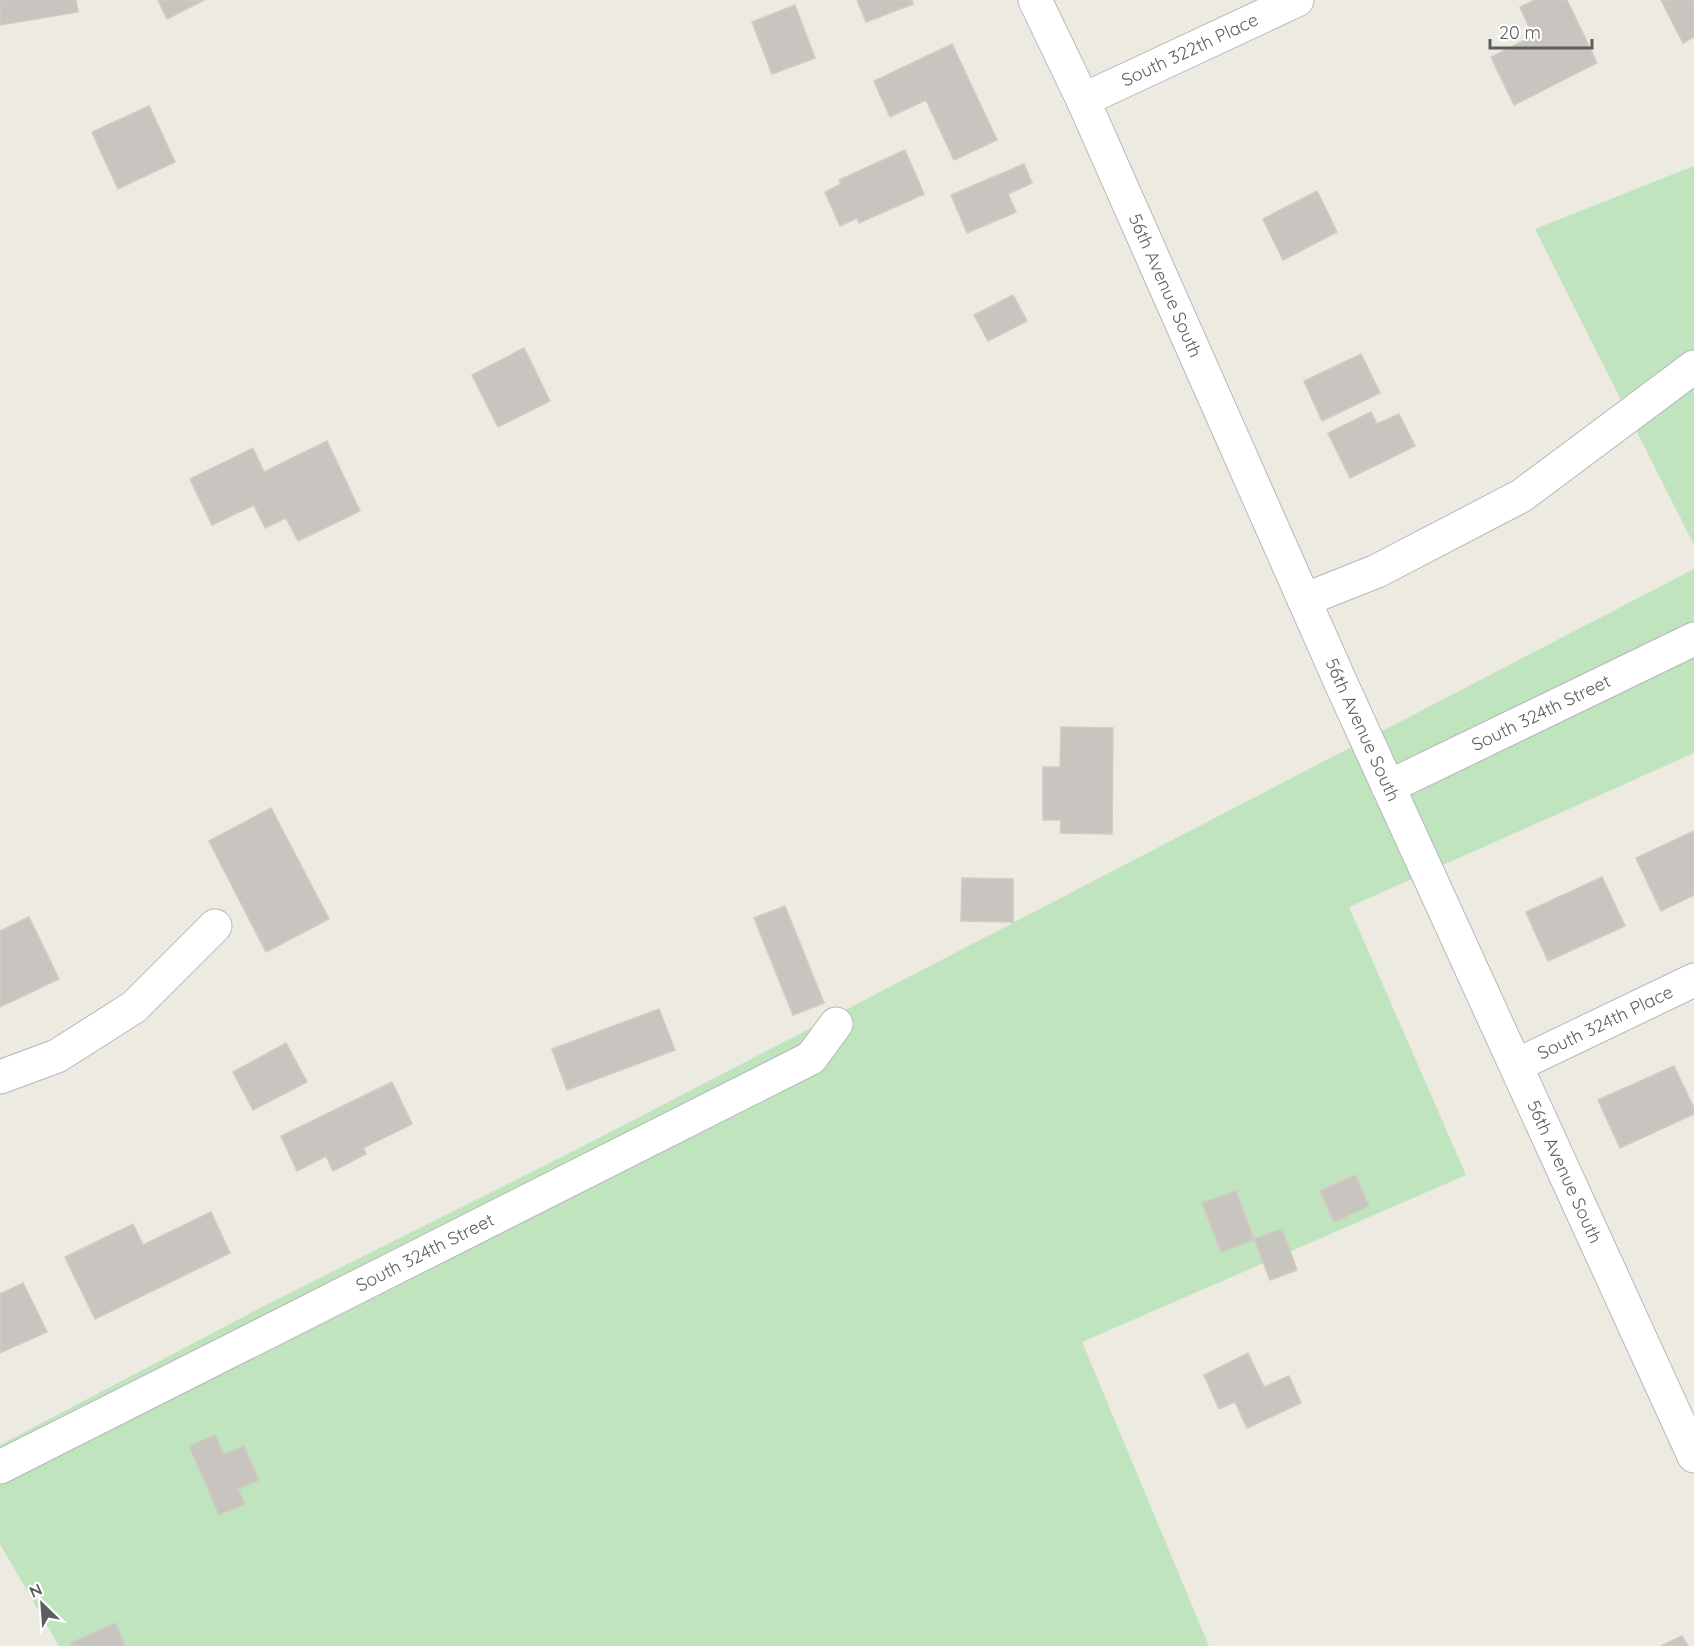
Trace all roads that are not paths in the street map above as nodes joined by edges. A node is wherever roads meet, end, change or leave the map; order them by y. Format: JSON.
{"nodes":[{"id":1,"x":1035,"y":0,"type":"edge"},
{"id":2,"x":1297,"y":0,"type":"edge"},
{"id":3,"x":1083,"y":100,"type":"junction"},
{"id":4,"x":1694,"y":367,"type":"edge"},
{"id":5,"x":1304,"y":600,"type":"junction"},
{"id":6,"x":1694,"y":639,"type":"edge"},
{"id":7,"x":1388,"y":787,"type":"junction"},
{"id":8,"x":215,"y":926,"type":"dead end"},
{"id":9,"x":1694,"y":980,"type":"edge"},
{"id":10,"x":836,"y":1024,"type":"dead end"},
{"id":11,"x":1517,"y":1065,"type":"junction"},
{"id":12,"x":0,"y":1077,"type":"edge"},
{"id":13,"x":1683,"y":1404,"type":"edge"},
{"id":14,"x":1694,"y":1456,"type":"edge"},
{"id":15,"x":0,"y":1467,"type":"edge"}],
"edges":[{"from":1,"to":3,"type":"street","name":"56th Avenue South"},
{"from":2,"to":3,"type":"street","name":"South 322th Place"},
{"from":3,"to":5,"type":"street","name":"56th Avenue South"},
{"from":4,"to":5,"type":"street"},
{"from":5,"to":7,"type":"street","name":"56th Avenue South"},
{"from":6,"to":7,"type":"street","name":"South 324th Street"},
{"from":7,"to":11,"type":"street","name":"56th Avenue South"},
{"from":8,"to":12,"type":"street"},
{"from":9,"to":11,"type":"street","name":"South 324th Place"},
{"from":10,"to":15,"type":"street","name":"South 324th Street"},
{"from":11,"to":13,"type":"street","name":"56th Avenue South"},
{"from":13,"to":14,"type":"street","name":"56th Avenue South"}]}
